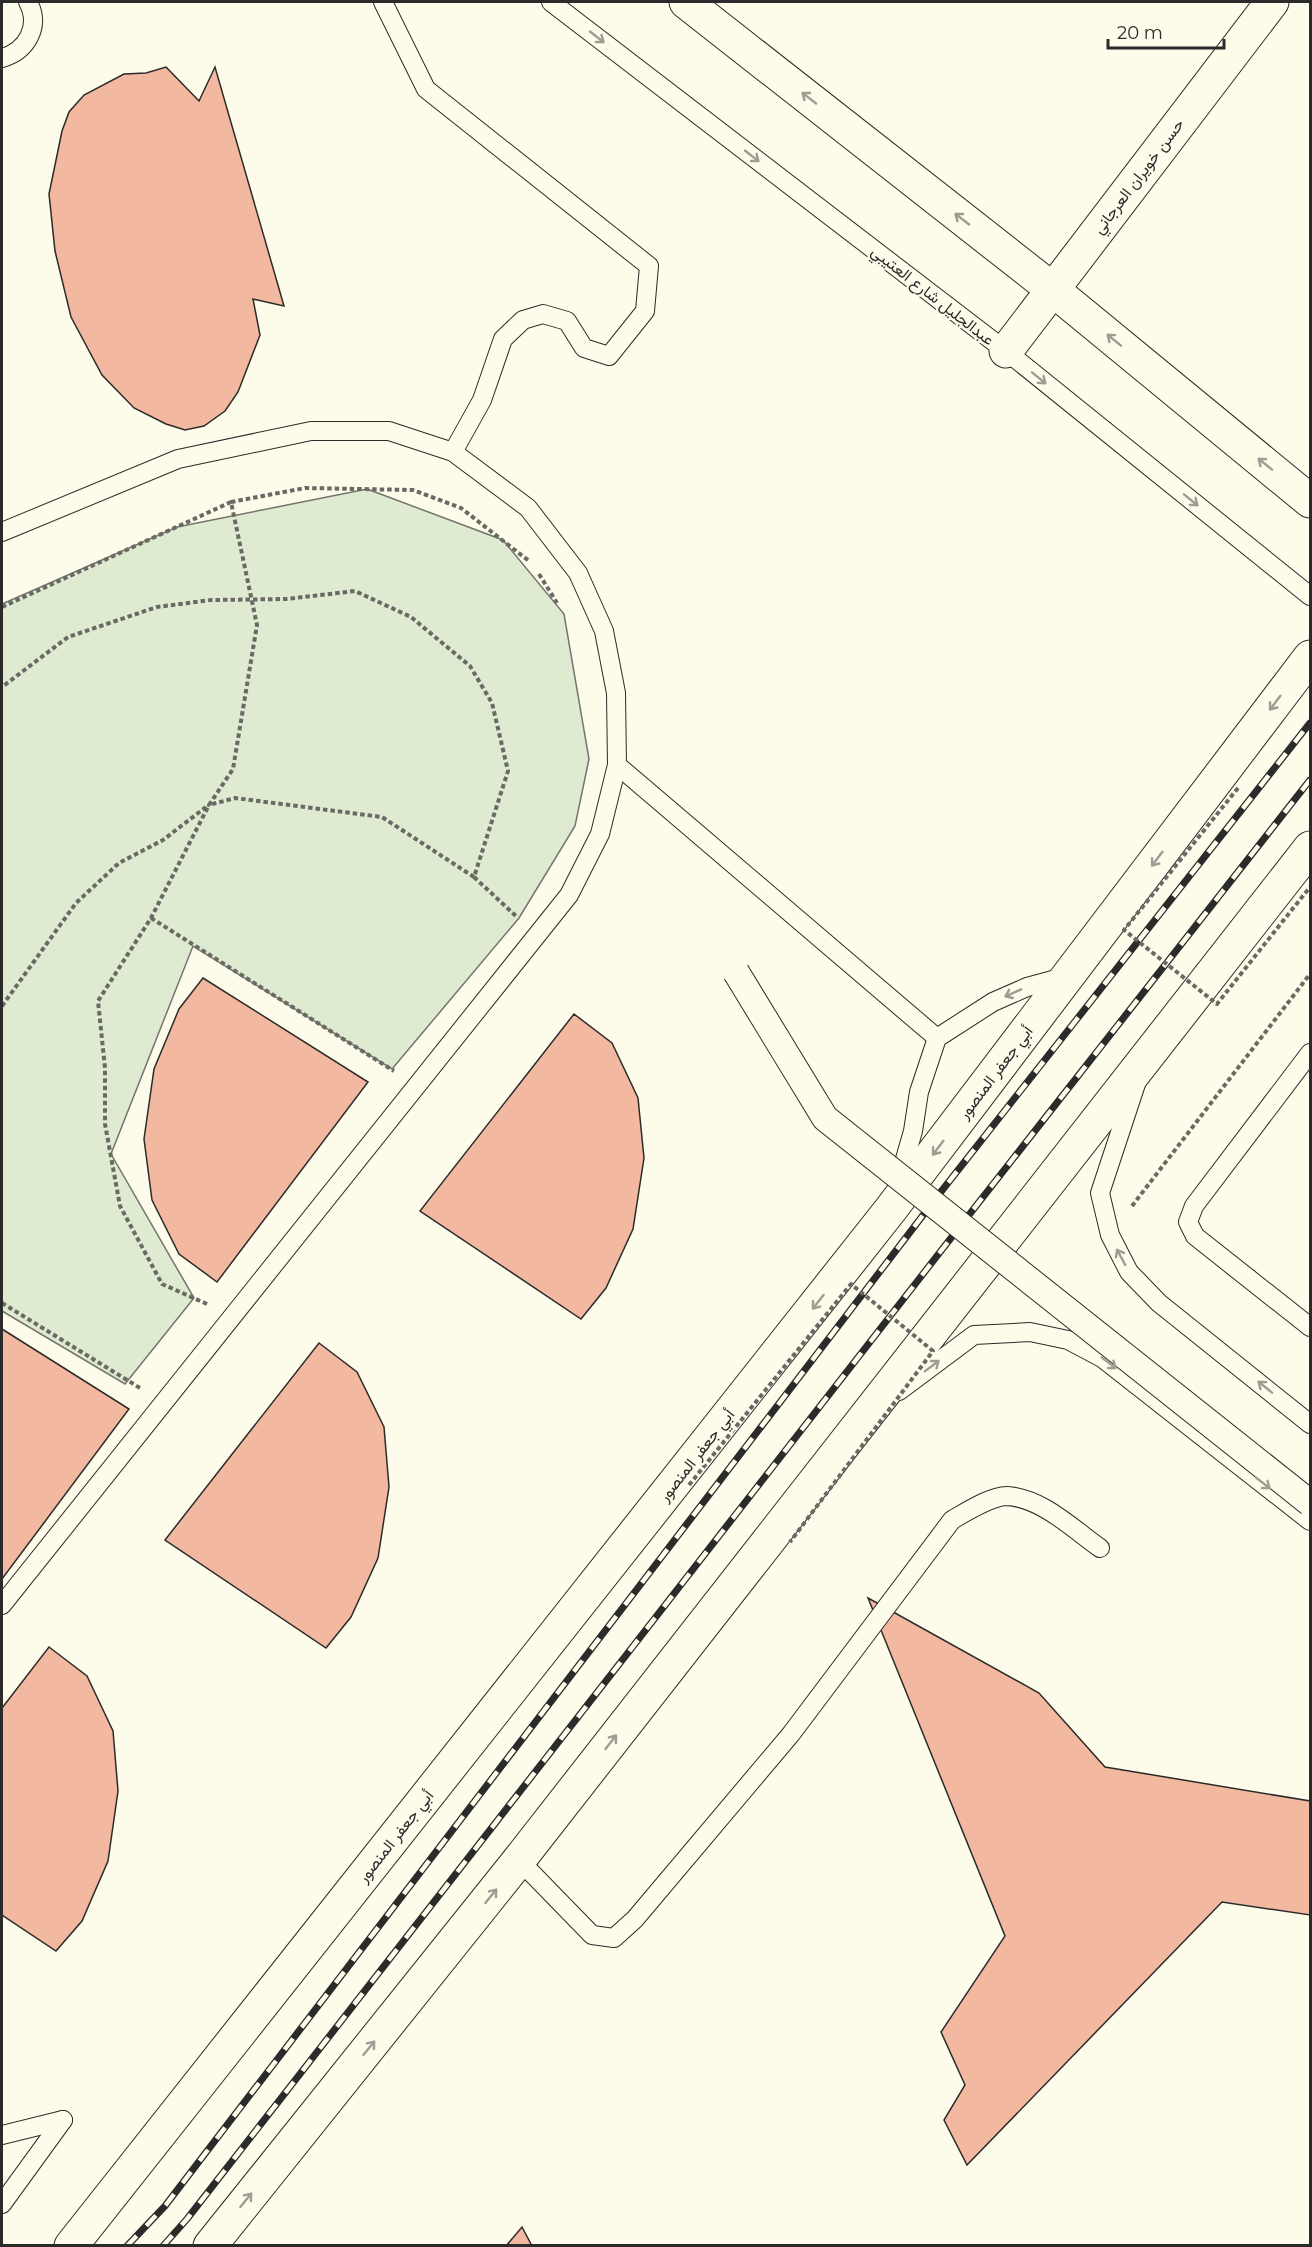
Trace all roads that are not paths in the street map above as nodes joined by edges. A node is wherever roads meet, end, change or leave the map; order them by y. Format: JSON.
{"nodes":[{"id":1,"x":28,"y":2,"type":"edge"},
{"id":2,"x":383,"y":2,"type":"edge"},
{"id":3,"x":551,"y":2,"type":"edge"},
{"id":4,"x":686,"y":2,"type":"edge"},
{"id":5,"x":1272,"y":2,"type":"edge"},
{"id":6,"x":2,"y":58,"type":"edge"},
{"id":7,"x":1052,"y":289,"type":"junction"},
{"id":8,"x":1006,"y":351,"type":"junction"},
{"id":9,"x":453,"y":452,"type":"junction"},
{"id":10,"x":1311,"y":501,"type":"edge"},
{"id":11,"x":2,"y":532,"type":"edge"},
{"id":12,"x":1311,"y":596,"type":"edge"},
{"id":13,"x":1311,"y":657,"type":"edge"},
{"id":14,"x":617,"y":765,"type":"junction"},
{"id":15,"x":1311,"y":848,"type":"edge"},
{"id":16,"x":736,"y":972,"type":"dead end"},
{"id":17,"x":1069,"y":976,"type":"junction"},
{"id":18,"x":938,"y":1038,"type":"junction"},
{"id":19,"x":1311,"y":1053,"type":"edge"},
{"id":20,"x":1142,"y":1063,"type":"junction"},
{"id":21,"x":891,"y":1209,"type":"junction"},
{"id":22,"x":1311,"y":1327,"type":"edge"},
{"id":23,"x":868,"y":1414,"type":"junction"},
{"id":24,"x":1311,"y":1424,"type":"edge"},
{"id":25,"x":1311,"y":1503,"type":"edge"},
{"id":26,"x":1311,"y":1521,"type":"edge"},
{"id":27,"x":1100,"y":1548,"type":"dead end"},
{"id":28,"x":2,"y":1605,"type":"edge"},
{"id":29,"x":519,"y":1860,"type":"junction"},
{"id":30,"x":2,"y":2135,"type":"edge"},
{"id":31,"x":2,"y":2204,"type":"edge"},
{"id":32,"x":71,"y":2246,"type":"edge"},
{"id":33,"x":210,"y":2246,"type":"edge"}],
"edges":[{"from":1,"to":6,"type":"lane"},
{"from":2,"to":9,"type":"lane"},
{"from":3,"to":8,"type":"lane","name":"عبدالجليل شارع العتيبي","one_way":true},
{"from":7,"to":4,"type":"street","one_way":true},
{"from":5,"to":7,"type":"street","name":"حسن خويران العرجاني"},
{"from":7,"to":8,"type":"street","name":"حسن خويران العرجاني"},
{"from":10,"to":7,"type":"street","one_way":true},
{"from":8,"to":12,"type":"lane","name":"عبدالجليل شارع العتيبي","one_way":true},
{"from":9,"to":11,"type":"lane"},
{"from":9,"to":14,"type":"lane"},
{"from":13,"to":17,"type":"street","name":"أبي جعفر المنصور","one_way":true},
{"from":14,"to":18,"type":"lane"},
{"from":14,"to":28,"type":"lane"},
{"from":15,"to":20,"type":"street"},
{"from":16,"to":25,"type":"street","bridge":true},
{"from":17,"to":18,"type":"lane","one_way":true},
{"from":17,"to":21,"type":"street","name":"أبي جعفر المنصور","one_way":true},
{"from":18,"to":21,"type":"lane"},
{"from":19,"to":22,"type":"lane"},
{"from":20,"to":23,"type":"street"},
{"from":24,"to":20,"type":"lane","one_way":true},
{"from":21,"to":32,"type":"street","name":"أبي جعفر المنصور","one_way":true},
{"from":23,"to":26,"type":"lane","one_way":true},
{"from":29,"to":23,"type":"street","one_way":true},
{"from":27,"to":29,"type":"lane"},
{"from":33,"to":29,"type":"street","one_way":true},
{"from":30,"to":31,"type":"lane"}]}
